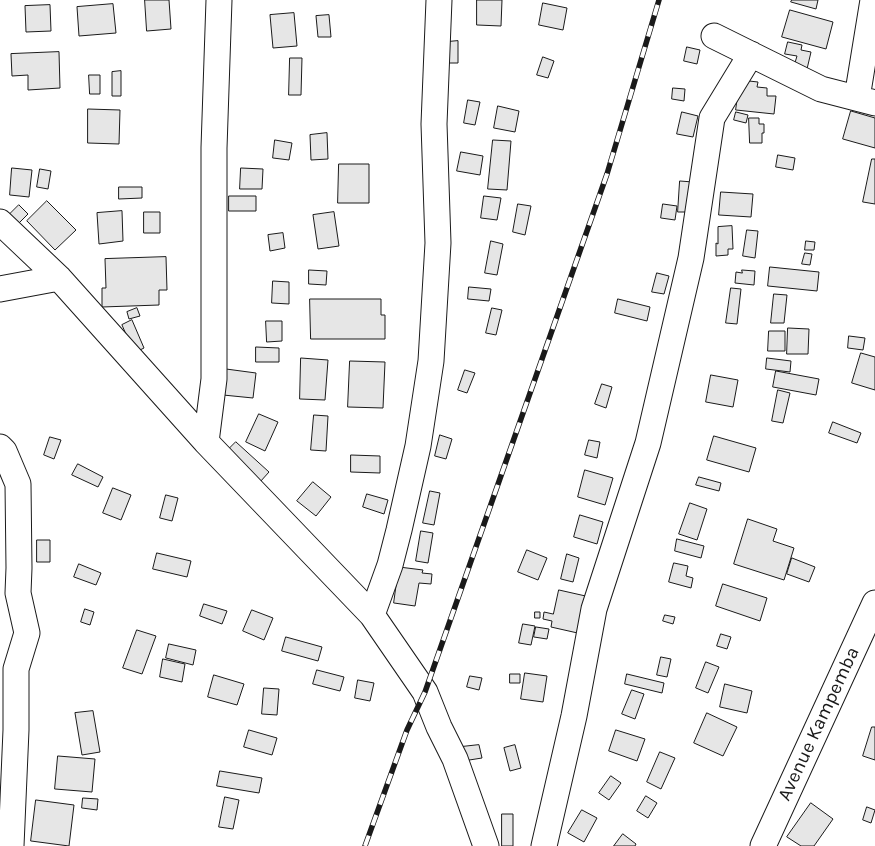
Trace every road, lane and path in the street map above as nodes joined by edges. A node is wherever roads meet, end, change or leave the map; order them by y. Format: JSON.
{"nodes":[{"id":1,"x":219,"y":0,"type":"edge"},
{"id":2,"x":439,"y":0,"type":"edge"},
{"id":3,"x":873,"y":0,"type":"edge"},
{"id":4,"x":714,"y":36,"type":"dead end"},
{"id":5,"x":751,"y":54,"type":"junction"},
{"id":6,"x":866,"y":101,"type":"edge"},
{"id":7,"x":0,"y":222,"type":"edge"},
{"id":8,"x":59,"y":278,"type":"junction"},
{"id":9,"x":0,"y":289,"type":"edge"},
{"id":10,"x":206,"y":442,"type":"junction"},
{"id":11,"x":0,"y":447,"type":"edge"},
{"id":12,"x":875,"y":603,"type":"edge"},
{"id":13,"x":372,"y":615,"type":"junction"},
{"id":14,"x":11,"y":846,"type":"edge"},
{"id":15,"x":486,"y":846,"type":"edge"},
{"id":16,"x":544,"y":846,"type":"edge"},
{"id":17,"x":763,"y":846,"type":"edge"}],
"edges":[{"from":1,"to":10,"type":"street"},
{"from":2,"to":13,"type":"street"},
{"from":3,"to":6,"type":"street"},
{"from":4,"to":5,"type":"street"},
{"from":5,"to":6,"type":"street"},
{"from":5,"to":16,"type":"street"},
{"from":7,"to":8,"type":"street"},
{"from":8,"to":9,"type":"street"},
{"from":8,"to":10,"type":"street"},
{"from":10,"to":13,"type":"street"},
{"from":11,"to":14,"type":"street"},
{"from":12,"to":17,"type":"street","name":"Avenue Kampemba"},
{"from":13,"to":15,"type":"street"}]}
